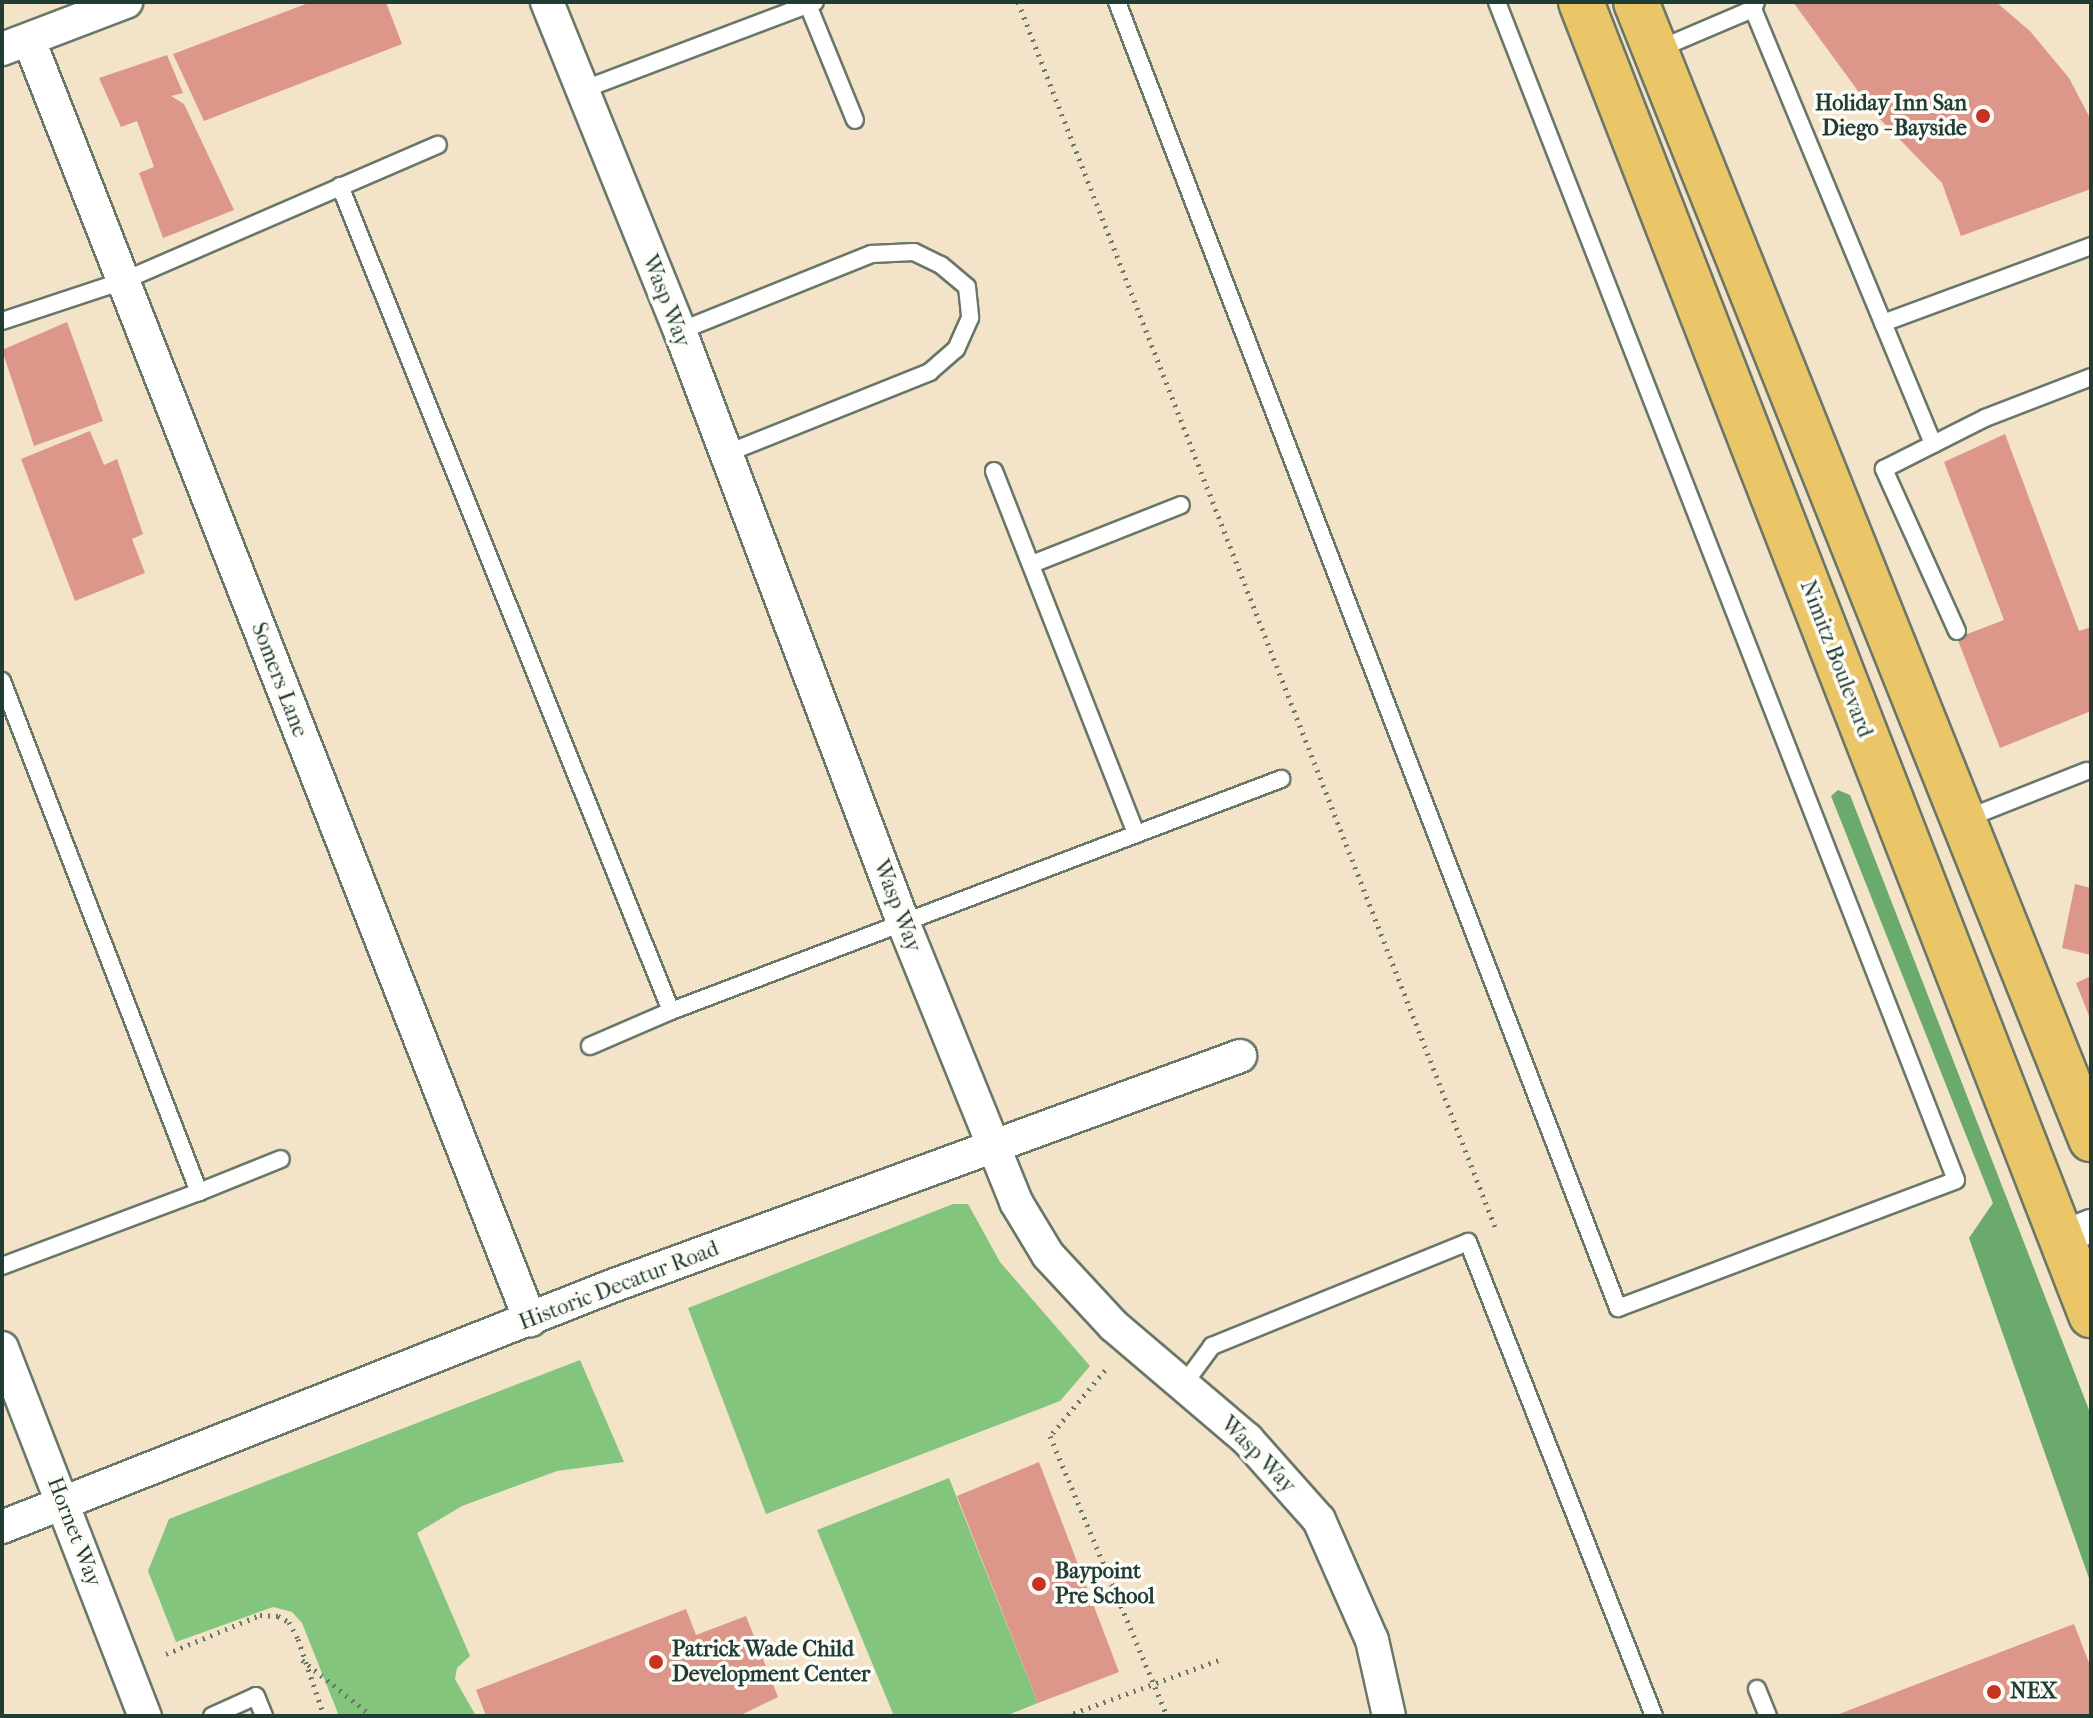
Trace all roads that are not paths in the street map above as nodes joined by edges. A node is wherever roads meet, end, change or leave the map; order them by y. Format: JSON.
{"nodes":[{"id":1,"x":126,"y":2,"type":"edge"},
{"id":2,"x":547,"y":2,"type":"edge"},
{"id":3,"x":1117,"y":2,"type":"edge"},
{"id":4,"x":1497,"y":2,"type":"edge"},
{"id":5,"x":1581,"y":2,"type":"edge"},
{"id":6,"x":1636,"y":2,"type":"edge"},
{"id":7,"x":812,"y":3,"type":"edge"},
{"id":8,"x":1755,"y":6,"type":"edge"},
{"id":9,"x":15,"y":45,"type":"edge"},
{"id":10,"x":1655,"y":51,"type":"junction"},
{"id":11,"x":582,"y":90,"type":"junction"},
{"id":12,"x":855,"y":120,"type":"dead end"},
{"id":13,"x":438,"y":145,"type":"dead end"},
{"id":14,"x":340,"y":186,"type":"junction"},
{"id":15,"x":2091,"y":246,"type":"edge"},
{"id":16,"x":123,"y":281,"type":"junction"},
{"id":17,"x":2,"y":321,"type":"edge"},
{"id":18,"x":1883,"y":323,"type":"junction"},
{"id":19,"x":680,"y":331,"type":"junction"},
{"id":20,"x":2091,"y":377,"type":"edge"},
{"id":21,"x":1933,"y":444,"type":"junction"},
{"id":22,"x":727,"y":453,"type":"junction"},
{"id":23,"x":994,"y":471,"type":"dead end"},
{"id":24,"x":1181,"y":505,"type":"dead end"},
{"id":25,"x":1032,"y":564,"type":"junction"},
{"id":26,"x":1957,"y":631,"type":"dead end"},
{"id":27,"x":2,"y":681,"type":"edge"},
{"id":28,"x":2087,"y":771,"type":"dead end"},
{"id":29,"x":1281,"y":779,"type":"dead end"},
{"id":30,"x":1965,"y":819,"type":"junction"},
{"id":31,"x":1136,"y":834,"type":"junction"},
{"id":32,"x":903,"y":922,"type":"junction"},
{"id":33,"x":671,"y":1011,"type":"junction"},
{"id":34,"x":590,"y":1046,"type":"dead end"},
{"id":35,"x":1240,"y":1056,"type":"dead end"},
{"id":36,"x":2091,"y":1139,"type":"edge"},
{"id":37,"x":993,"y":1149,"type":"junction"},
{"id":38,"x":281,"y":1159,"type":"dead end"},
{"id":39,"x":199,"y":1192,"type":"junction"},
{"id":40,"x":2076,"y":1232,"type":"edge"},
{"id":41,"x":2,"y":1266,"type":"edge"},
{"id":42,"x":2091,"y":1315,"type":"edge"},
{"id":43,"x":530,"y":1320,"type":"junction"},
{"id":44,"x":2,"y":1348,"type":"edge"},
{"id":45,"x":1184,"y":1384,"type":"junction"},
{"id":46,"x":63,"y":1502,"type":"junction"},
{"id":47,"x":2,"y":1527,"type":"edge"},
{"id":48,"x":1757,"y":1689,"type":"dead end"},
{"id":49,"x":145,"y":1716,"type":"edge"},
{"id":50,"x":212,"y":1716,"type":"edge"},
{"id":51,"x":264,"y":1716,"type":"edge"},
{"id":52,"x":1389,"y":1716,"type":"edge"},
{"id":53,"x":1654,"y":1716,"type":"edge"},
{"id":54,"x":1768,"y":1716,"type":"edge"}],
"edges":[{"from":1,"to":9,"type":"street"},
{"from":2,"to":11,"type":"street","name":"Wasp Way"},
{"from":3,"to":4,"type":"lane"},
{"from":5,"to":40,"type":"main road","name":"Nimitz Boulevard"},
{"from":6,"to":10,"type":"main road"},
{"from":7,"to":11,"type":"lane"},
{"from":7,"to":12,"type":"lane"},
{"from":8,"to":10,"type":"lane"},
{"from":8,"to":18,"type":"lane"},
{"from":9,"to":16,"type":"street","name":"Somers Lane"},
{"from":10,"to":30,"type":"main road"},
{"from":11,"to":19,"type":"street","name":"Wasp Way"},
{"from":13,"to":14,"type":"lane"},
{"from":14,"to":16,"type":"lane"},
{"from":14,"to":33,"type":"lane"},
{"from":15,"to":18,"type":"lane"},
{"from":16,"to":17,"type":"lane"},
{"from":16,"to":43,"type":"street","name":"Somers Lane"},
{"from":18,"to":21,"type":"lane"},
{"from":19,"to":22,"type":"street","name":"Wasp Way"},
{"from":19,"to":22,"type":"lane"},
{"from":20,"to":21,"type":"lane"},
{"from":21,"to":26,"type":"lane"},
{"from":22,"to":32,"type":"street","name":"Wasp Way"},
{"from":23,"to":25,"type":"lane"},
{"from":24,"to":25,"type":"lane"},
{"from":25,"to":31,"type":"lane"},
{"from":27,"to":39,"type":"lane"},
{"from":28,"to":30,"type":"lane"},
{"from":29,"to":31,"type":"lane"},
{"from":30,"to":36,"type":"main road"},
{"from":31,"to":32,"type":"lane"},
{"from":32,"to":33,"type":"lane"},
{"from":32,"to":37,"type":"street","name":"Wasp Way"},
{"from":33,"to":34,"type":"lane"},
{"from":35,"to":37,"type":"street","name":"Historic Decatur Road"},
{"from":37,"to":43,"type":"street","name":"Historic Decatur Road"},
{"from":37,"to":45,"type":"street","name":"Wasp Way"},
{"from":38,"to":39,"type":"lane"},
{"from":39,"to":41,"type":"lane"},
{"from":40,"to":42,"type":"main road","name":"Nimitz Boulevard"},
{"from":43,"to":46,"type":"street","name":"Historic Decatur Road"},
{"from":44,"to":46,"type":"street","name":"Hornet Way"},
{"from":45,"to":52,"type":"street","name":"Wasp Way"},
{"from":45,"to":53,"type":"lane"},
{"from":46,"to":47,"type":"street","name":"Historic Decatur Road"},
{"from":46,"to":49,"type":"street","name":"Hornet Way"},
{"from":48,"to":54,"type":"lane"},
{"from":50,"to":51,"type":"lane"}]}
